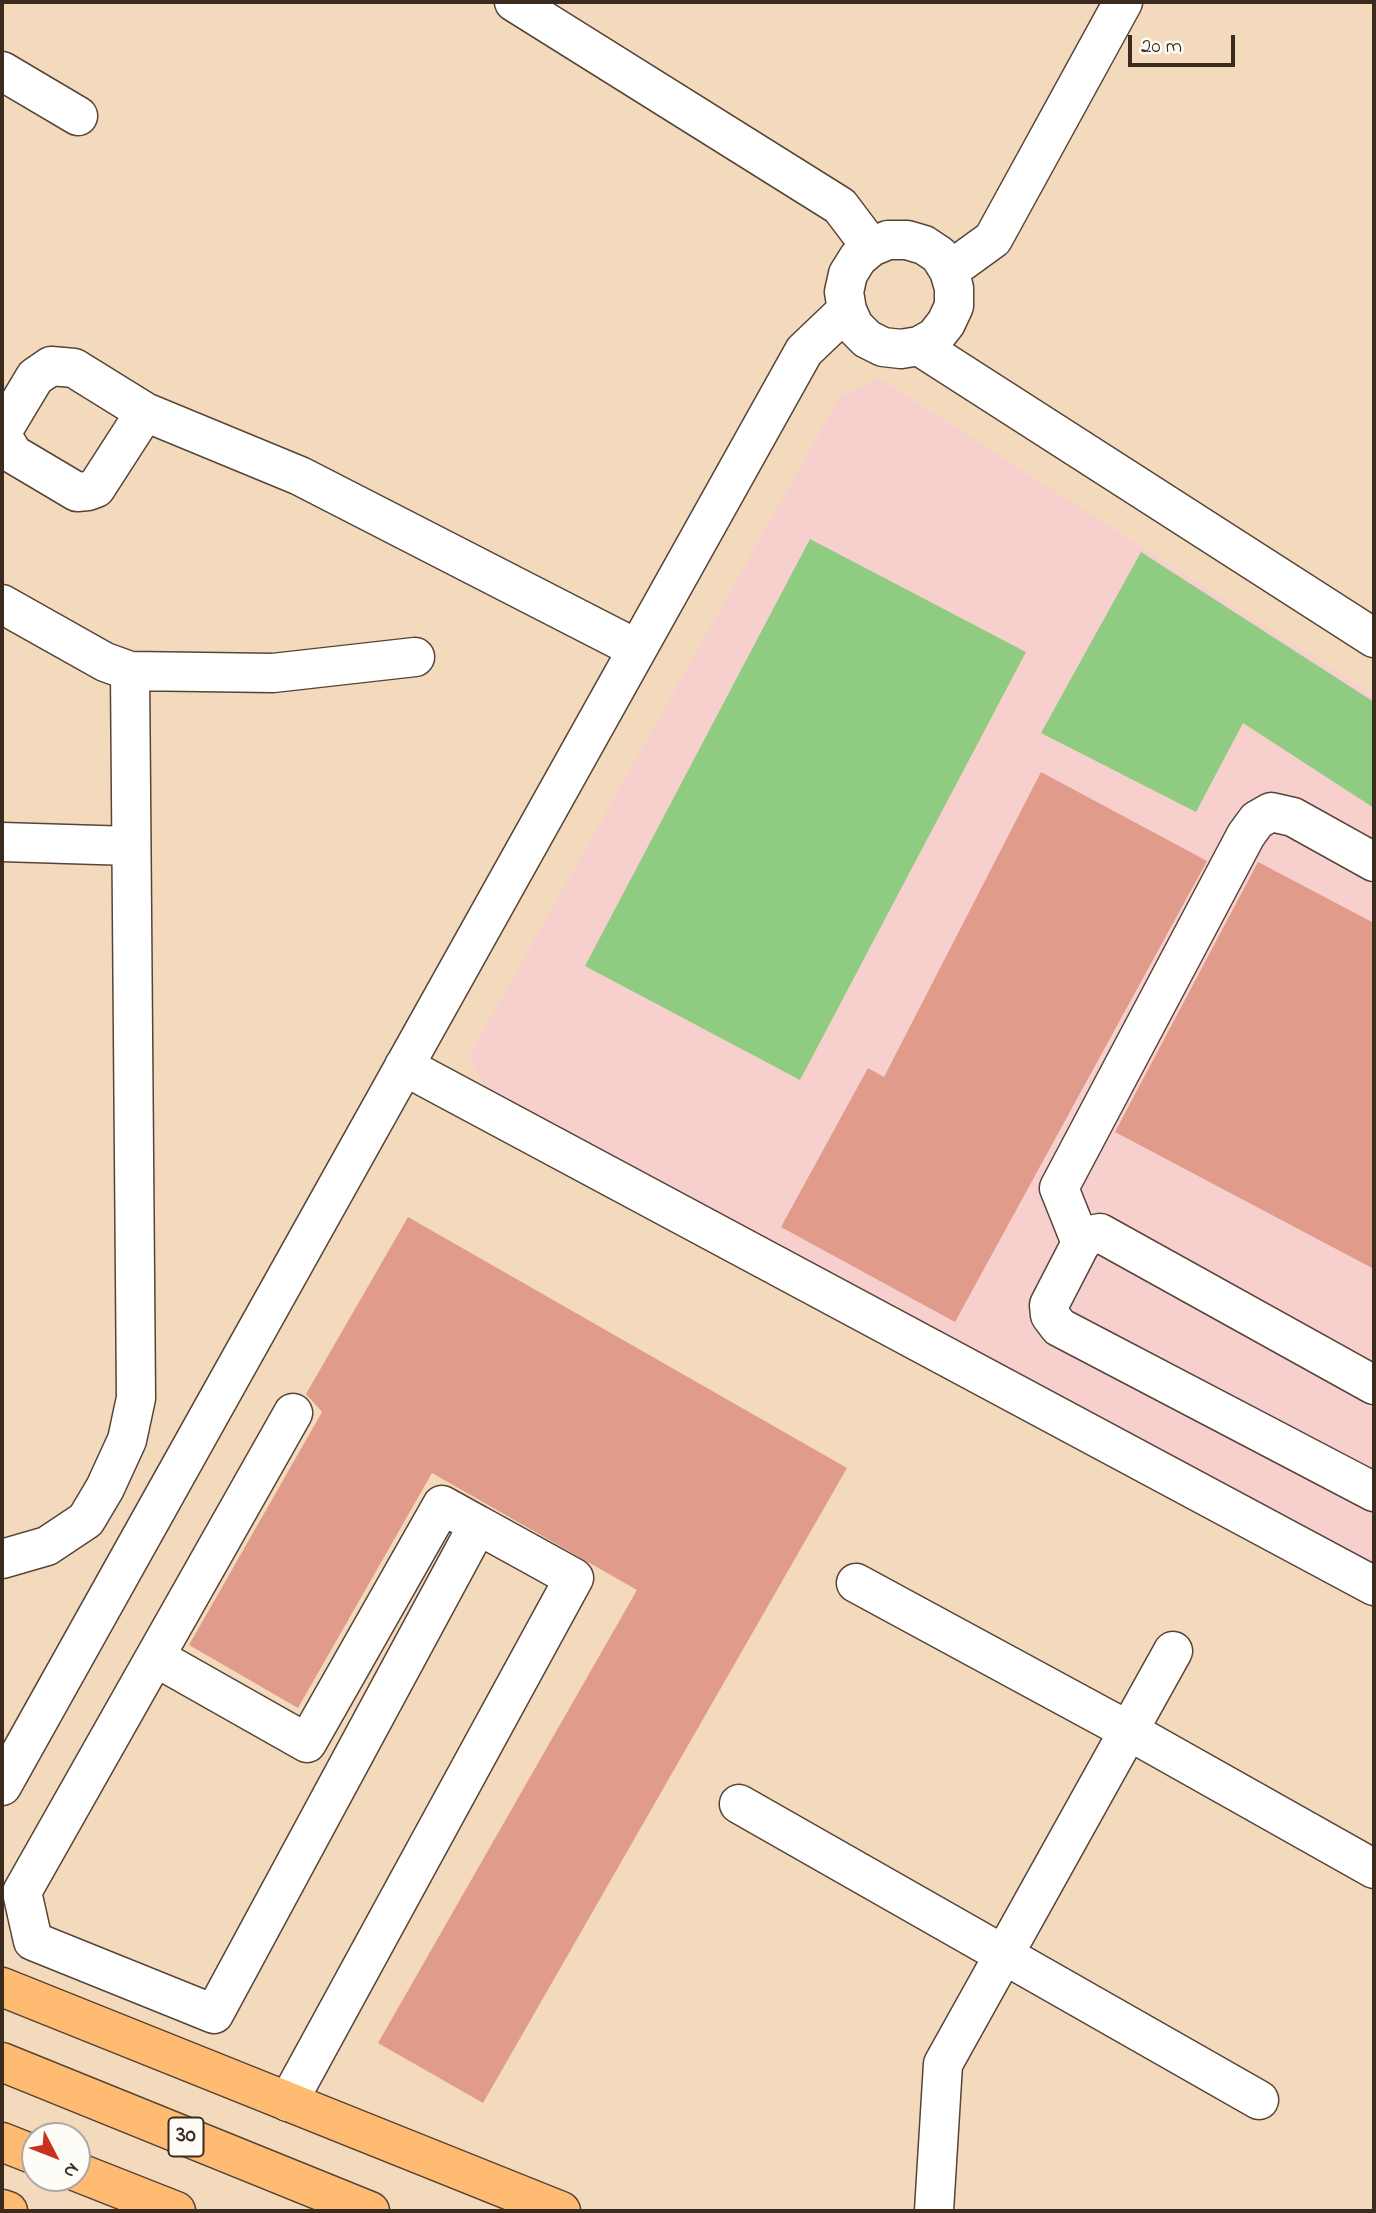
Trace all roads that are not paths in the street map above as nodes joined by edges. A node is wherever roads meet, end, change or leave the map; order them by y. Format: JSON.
{"nodes":[{"id":1,"x":1123,"y":2,"type":"edge"},
{"id":2,"x":528,"y":5,"type":"edge"},
{"id":3,"x":2,"y":71,"type":"edge"},
{"id":4,"x":78,"y":116,"type":"dead end"},
{"id":5,"x":871,"y":247,"type":"junction"},
{"id":6,"x":949,"y":271,"type":"junction"},
{"id":7,"x":847,"y":310,"type":"junction"},
{"id":8,"x":919,"y":346,"type":"junction"},
{"id":9,"x":145,"y":412,"type":"dead end"},
{"id":10,"x":2,"y":604,"type":"edge"},
{"id":11,"x":1374,"y":638,"type":"edge"},
{"id":12,"x":637,"y":649,"type":"junction"},
{"id":13,"x":415,"y":657,"type":"dead end"},
{"id":14,"x":130,"y":671,"type":"junction"},
{"id":15,"x":2,"y":842,"type":"edge"},
{"id":16,"x":131,"y":846,"type":"junction"},
{"id":17,"x":1374,"y":862,"type":"edge"},
{"id":18,"x":404,"y":1066,"type":"junction"},
{"id":19,"x":1081,"y":1243,"type":"junction"},
{"id":20,"x":1374,"y":1385,"type":"edge"},
{"id":21,"x":293,"y":1413,"type":"dead end"},
{"id":22,"x":1374,"y":1492,"type":"edge"},
{"id":23,"x":478,"y":1525,"type":"junction"},
{"id":24,"x":2,"y":1559,"type":"edge"},
{"id":25,"x":856,"y":1583,"type":"dead end"},
{"id":26,"x":1374,"y":1586,"type":"edge"},
{"id":27,"x":1173,"y":1651,"type":"dead end"},
{"id":28,"x":155,"y":1657,"type":"junction"},
{"id":29,"x":1129,"y":1731,"type":"junction"},
{"id":30,"x":307,"y":1743,"type":"junction"},
{"id":31,"x":349,"y":1764,"type":"junction"},
{"id":32,"x":2,"y":1786,"type":"edge"},
{"id":33,"x":739,"y":1804,"type":"dead end"},
{"id":34,"x":1374,"y":1869,"type":"edge"},
{"id":35,"x":1004,"y":1955,"type":"junction"},
{"id":36,"x":2,"y":1987,"type":"edge"},
{"id":37,"x":2,"y":2062,"type":"edge"},
{"id":38,"x":1259,"y":2100,"type":"dead end"},
{"id":39,"x":288,"y":2102,"type":"junction"},
{"id":40,"x":2,"y":2142,"type":"edge"},
{"id":41,"x":21,"y":2149,"type":"edge"},
{"id":42,"x":91,"y":2178,"type":"edge"},
{"id":43,"x":2,"y":2209,"type":"edge"},
{"id":44,"x":8,"y":2211,"type":"edge"},
{"id":45,"x":176,"y":2211,"type":"edge"},
{"id":46,"x":370,"y":2211,"type":"edge"},
{"id":47,"x":561,"y":2211,"type":"edge"},
{"id":48,"x":934,"y":2211,"type":"edge"}],
"edges":[{"from":1,"to":6,"type":"street"},
{"from":2,"to":5,"type":"street"},
{"from":3,"to":4,"type":"street"},
{"from":5,"to":6,"type":"street"},
{"from":5,"to":7,"type":"street"},
{"from":6,"to":8,"type":"street"},
{"from":7,"to":8,"type":"street"},
{"from":7,"to":12,"type":"street"},
{"from":8,"to":11,"type":"street"},
{"from":9,"to":12,"type":"street"},
{"from":10,"to":14,"type":"street"},
{"from":12,"to":18,"type":"street"},
{"from":13,"to":14,"type":"street"},
{"from":14,"to":16,"type":"street"},
{"from":15,"to":16,"type":"street"},
{"from":16,"to":24,"type":"street"},
{"from":17,"to":19,"type":"street"},
{"from":18,"to":26,"type":"street"},
{"from":18,"to":32,"type":"street"},
{"from":19,"to":20,"type":"street"},
{"from":19,"to":22,"type":"street"},
{"from":21,"to":28,"type":"street"},
{"from":23,"to":30,"type":"street"},
{"from":23,"to":31,"type":"street"},
{"from":23,"to":39,"type":"street"},
{"from":25,"to":29,"type":"street"},
{"from":27,"to":29,"type":"street"},
{"from":28,"to":30,"type":"street"},
{"from":28,"to":31,"type":"street"},
{"from":29,"to":34,"type":"street"},
{"from":29,"to":35,"type":"street"},
{"from":30,"to":31,"type":"street"},
{"from":33,"to":35,"type":"street"},
{"from":35,"to":38,"type":"street"},
{"from":35,"to":48,"type":"street"},
{"from":36,"to":39,"type":"main road"},
{"from":37,"to":46,"type":"main road","number":"30"},
{"from":39,"to":47,"type":"main road"},
{"from":40,"to":41,"type":"main road"},
{"from":42,"to":45,"type":"main road"},
{"from":43,"to":44,"type":"main road"}]}
